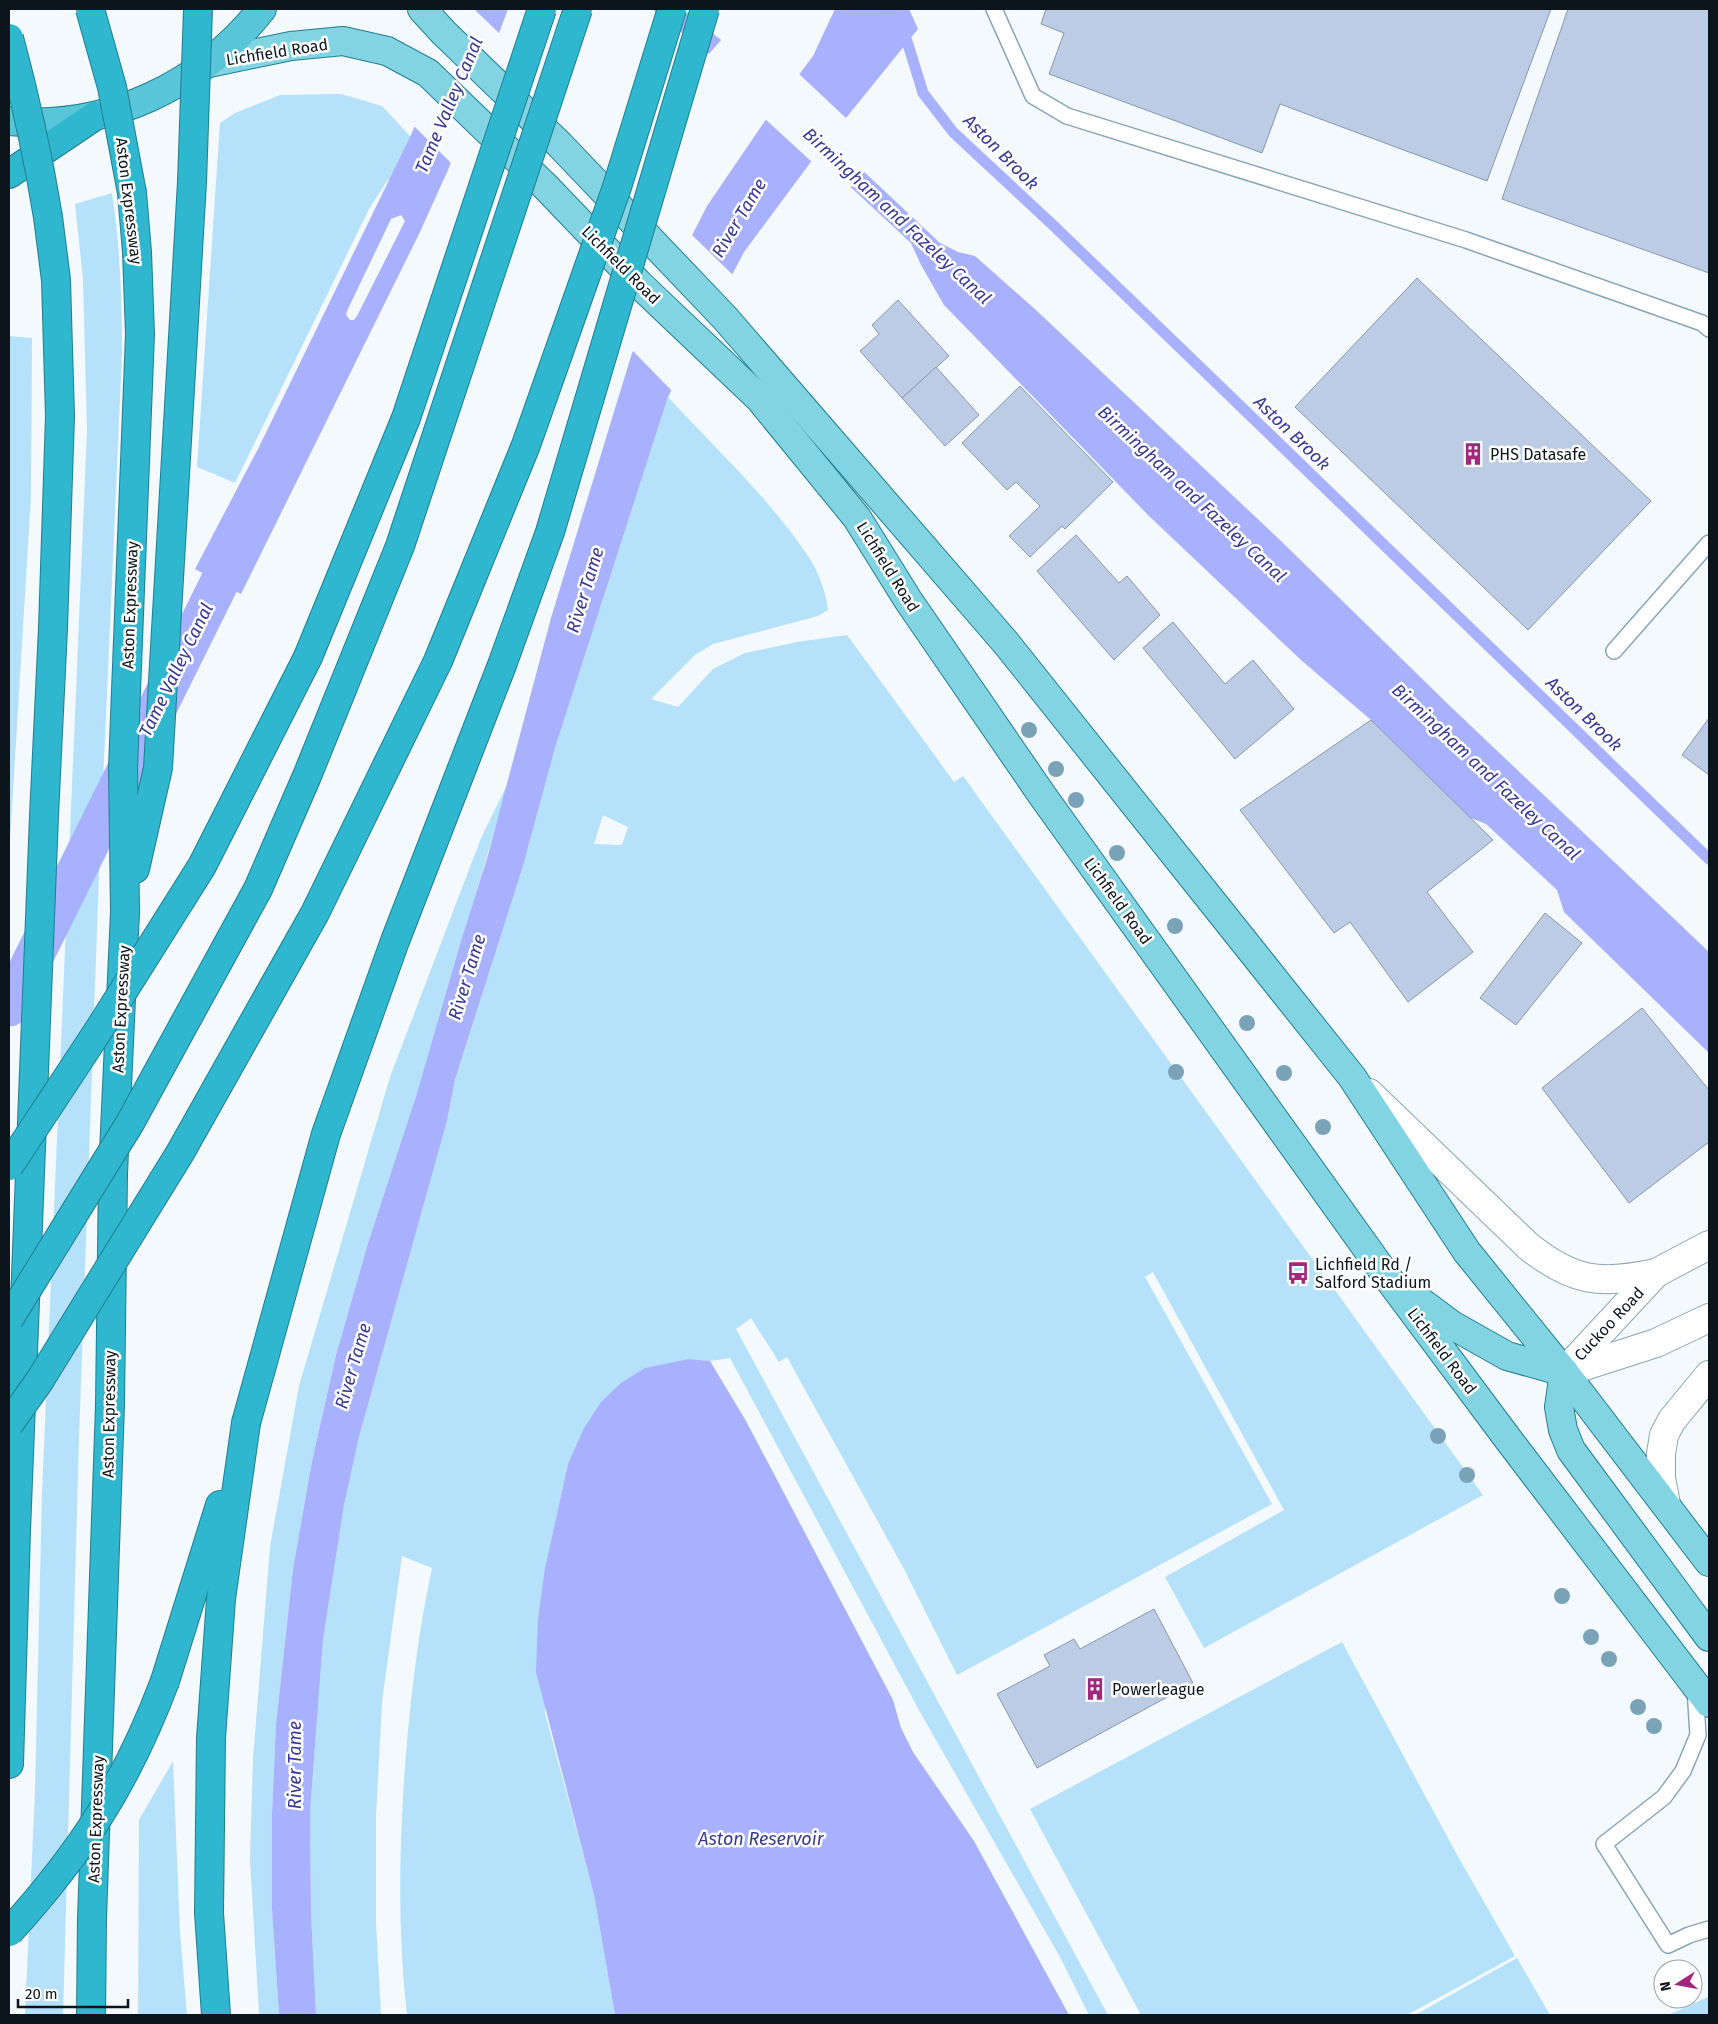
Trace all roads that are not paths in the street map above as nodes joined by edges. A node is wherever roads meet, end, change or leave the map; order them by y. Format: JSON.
{"nodes":[{"id":1,"x":90,"y":9,"type":"edge"},
{"id":2,"x":198,"y":9,"type":"edge"},
{"id":3,"x":262,"y":9,"type":"edge"},
{"id":4,"x":422,"y":9,"type":"edge"},
{"id":5,"x":542,"y":9,"type":"edge"},
{"id":6,"x":578,"y":9,"type":"edge"},
{"id":7,"x":672,"y":9,"type":"edge"},
{"id":8,"x":705,"y":9,"type":"edge"},
{"id":9,"x":994,"y":9,"type":"edge"},
{"id":10,"x":9,"y":38,"type":"edge"},
{"id":11,"x":209,"y":63,"type":"junction"},
{"id":12,"x":95,"y":116,"type":"junction"},
{"id":13,"x":9,"y":121,"type":"edge"},
{"id":14,"x":9,"y":174,"type":"edge"},
{"id":15,"x":1709,"y":329,"type":"edge"},
{"id":16,"x":1709,"y":542,"type":"edge"},
{"id":17,"x":1614,"y":651,"type":"dead end"},
{"id":18,"x":125,"y":912,"type":"junction"},
{"id":19,"x":1352,"y":1077,"type":"junction"},
{"id":20,"x":9,"y":1166,"type":"edge"},
{"id":21,"x":1709,"y":1245,"type":"edge"},
{"id":22,"x":1656,"y":1273,"type":"junction"},
{"id":23,"x":1388,"y":1278,"type":"junction"},
{"id":24,"x":1709,"y":1318,"type":"edge"},
{"id":25,"x":9,"y":1319,"type":"edge"},
{"id":26,"x":1564,"y":1372,"type":"junction"},
{"id":27,"x":1709,"y":1375,"type":"edge"},
{"id":28,"x":246,"y":1423,"type":"junction"},
{"id":29,"x":9,"y":1424,"type":"edge"},
{"id":30,"x":1666,"y":1504,"type":"junction"},
{"id":31,"x":1709,"y":1562,"type":"edge"},
{"id":32,"x":1709,"y":1637,"type":"edge"},
{"id":33,"x":1702,"y":1694,"type":"edge"},
{"id":34,"x":9,"y":1764,"type":"edge"},
{"id":35,"x":1709,"y":1929,"type":"edge"},
{"id":36,"x":9,"y":1932,"type":"edge"},
{"id":37,"x":91,"y":2015,"type":"edge"},
{"id":38,"x":216,"y":2015,"type":"edge"}],
"edges":[{"from":1,"to":18,"type":"highway","name":"Aston Expressway","bridge":true},
{"from":2,"to":18,"type":"highway","bridge":true},
{"from":3,"to":11,"type":"highway"},
{"from":4,"to":19,"type":"main road","name":"Lichfield Road"},
{"from":5,"to":20,"type":"highway","bridge":true},
{"from":6,"to":25,"type":"highway","bridge":true},
{"from":7,"to":29,"type":"highway","bridge":true},
{"from":8,"to":28,"type":"highway","bridge":true},
{"from":9,"to":15,"type":"lane"},
{"from":10,"to":34,"type":"highway","bridge":true},
{"from":11,"to":12,"type":"highway"},
{"from":11,"to":23,"type":"main road","name":"Lichfield Road"},
{"from":12,"to":13,"type":"highway"},
{"from":12,"to":14,"type":"highway"},
{"from":16,"to":17,"type":"lane"},
{"from":18,"to":37,"type":"highway","name":"Aston Expressway","bridge":true},
{"from":19,"to":22,"type":"main road"},
{"from":19,"to":26,"type":"main road","name":"Lichfield Road"},
{"from":21,"to":22,"type":"main road","name":"Cuckoo Road"},
{"from":22,"to":26,"type":"main road","name":"Cuckoo Road"},
{"from":23,"to":26,"type":"main road"},
{"from":23,"to":33,"type":"main road","name":"Lichfield Road"},
{"from":24,"to":26,"type":"main road","name":"Cuckoo Road"},
{"from":26,"to":30,"type":"main road","name":"Lichfield Road"},
{"from":26,"to":32,"type":"main road"},
{"from":27,"to":30,"type":"main road"},
{"from":28,"to":36,"type":"highway","bridge":true},
{"from":28,"to":38,"type":"highway"},
{"from":30,"to":31,"type":"main road","name":"Lichfield Road"},
{"from":33,"to":35,"type":"lane"}]}
